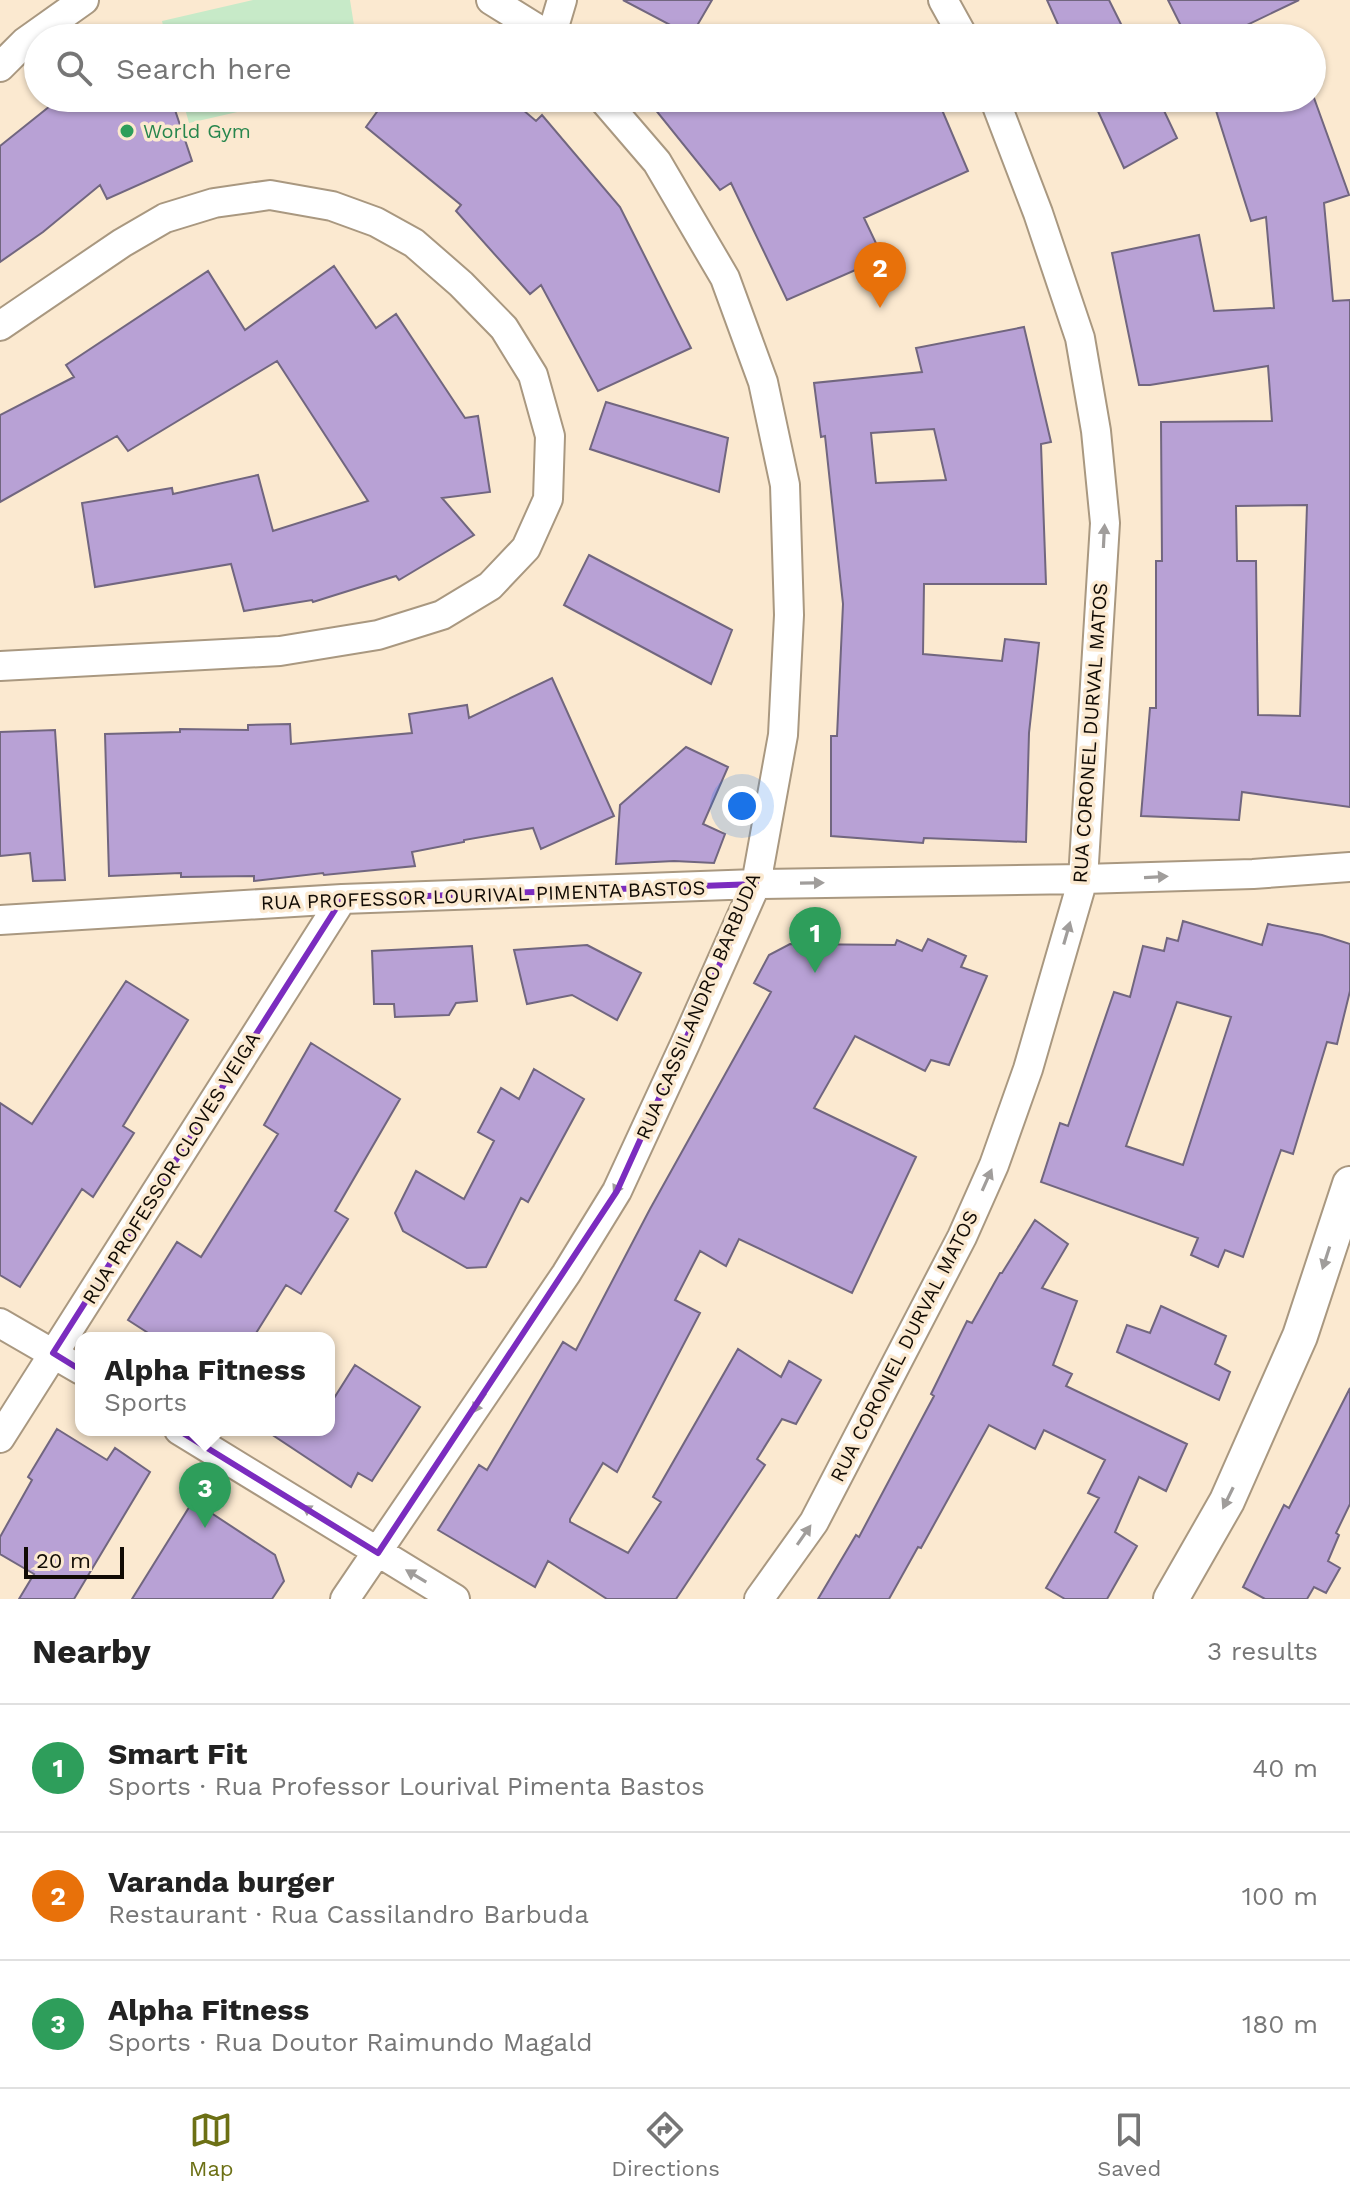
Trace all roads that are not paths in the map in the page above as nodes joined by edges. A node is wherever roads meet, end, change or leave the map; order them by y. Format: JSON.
{"nodes":[{"id":1,"x":84,"y":0,"type":"edge"},
{"id":2,"x":491,"y":0,"type":"edge"},
{"id":3,"x":562,"y":0,"type":"edge"},
{"id":4,"x":943,"y":0,"type":"edge"},
{"id":5,"x":50,"y":24,"type":"edge"},
{"id":6,"x":530,"y":24,"type":"edge"},
{"id":7,"x":555,"y":24,"type":"edge"},
{"id":8,"x":956,"y":24,"type":"edge"},
{"id":9,"x":24,"y":43,"type":"edge"},
{"id":10,"x":0,"y":67,"type":"edge"},
{"id":11,"x":614,"y":112,"type":"edge"},
{"id":12,"x":999,"y":112,"type":"edge"},
{"id":13,"x":0,"y":326,"type":"edge"},
{"id":14,"x":0,"y":666,"type":"edge"},
{"id":15,"x":1350,"y":867,"type":"edge"},
{"id":16,"x":1083,"y":879,"type":"junction"},
{"id":17,"x":756,"y":884,"type":"junction"},
{"id":18,"x":342,"y":899,"type":"junction"},
{"id":19,"x":0,"y":920,"type":"edge"},
{"id":20,"x":1350,"y":1184,"type":"edge"},
{"id":21,"x":0,"y":1323,"type":"edge"},
{"id":22,"x":53,"y":1353,"type":"junction"},
{"id":23,"x":75,"y":1366,"type":"edge"},
{"id":24,"x":189,"y":1436,"type":"edge"},
{"id":25,"x":0,"y":1438,"type":"edge"},
{"id":26,"x":378,"y":1553,"type":"junction"},
{"id":27,"x":345,"y":1599,"type":"edge"},
{"id":28,"x":455,"y":1599,"type":"edge"},
{"id":29,"x":759,"y":1599,"type":"edge"},
{"id":30,"x":1171,"y":1599,"type":"edge"}],
"edges":[{"from":1,"to":5,"type":"street"},
{"from":2,"to":6,"type":"street"},
{"from":3,"to":7,"type":"street"},
{"from":4,"to":8,"type":"street"},
{"from":9,"to":10,"type":"street"},
{"from":11,"to":17,"type":"street","name":"RUA CASSILANDRO BARBUDA"},
{"from":16,"to":12,"type":"street","name":"RUA CORONEL DURVAL MATOS","one_way":true},
{"from":13,"to":14,"type":"street"},
{"from":16,"to":15,"type":"street","name":"RUA PROFESSOR LOURIVAL PIMENTA BASTOS","one_way":true},
{"from":17,"to":16,"type":"street","name":"RUA PROFESSOR LOURIVAL PIMENTA BASTOS","one_way":true},
{"from":29,"to":16,"type":"street","name":"RUA CORONEL DURVAL MATOS","one_way":true},
{"from":17,"to":18,"type":"street","name":"RUA PROFESSOR LOURIVAL PIMENTA BASTOS"},
{"from":17,"to":26,"type":"street","name":"RUA CASSILANDRO BARBUDA","one_way":true},
{"from":18,"to":19,"type":"street","name":"RUA PROFESSOR LOURIVAL PIMENTA BASTOS"},
{"from":18,"to":22,"type":"street","name":"RUA PROFESSOR CLOVES VEIGA"},
{"from":20,"to":30,"type":"street","one_way":true},
{"from":21,"to":22,"type":"street"},
{"from":22,"to":23,"type":"street"},
{"from":22,"to":25,"type":"street","name":"RUA PROFESSOR CLOVES VEIGA"},
{"from":26,"to":24,"type":"street","one_way":true},
{"from":26,"to":27,"type":"street","name":"RUA CASSILANDRO BARBUDA"},
{"from":28,"to":26,"type":"street","one_way":true}]}
